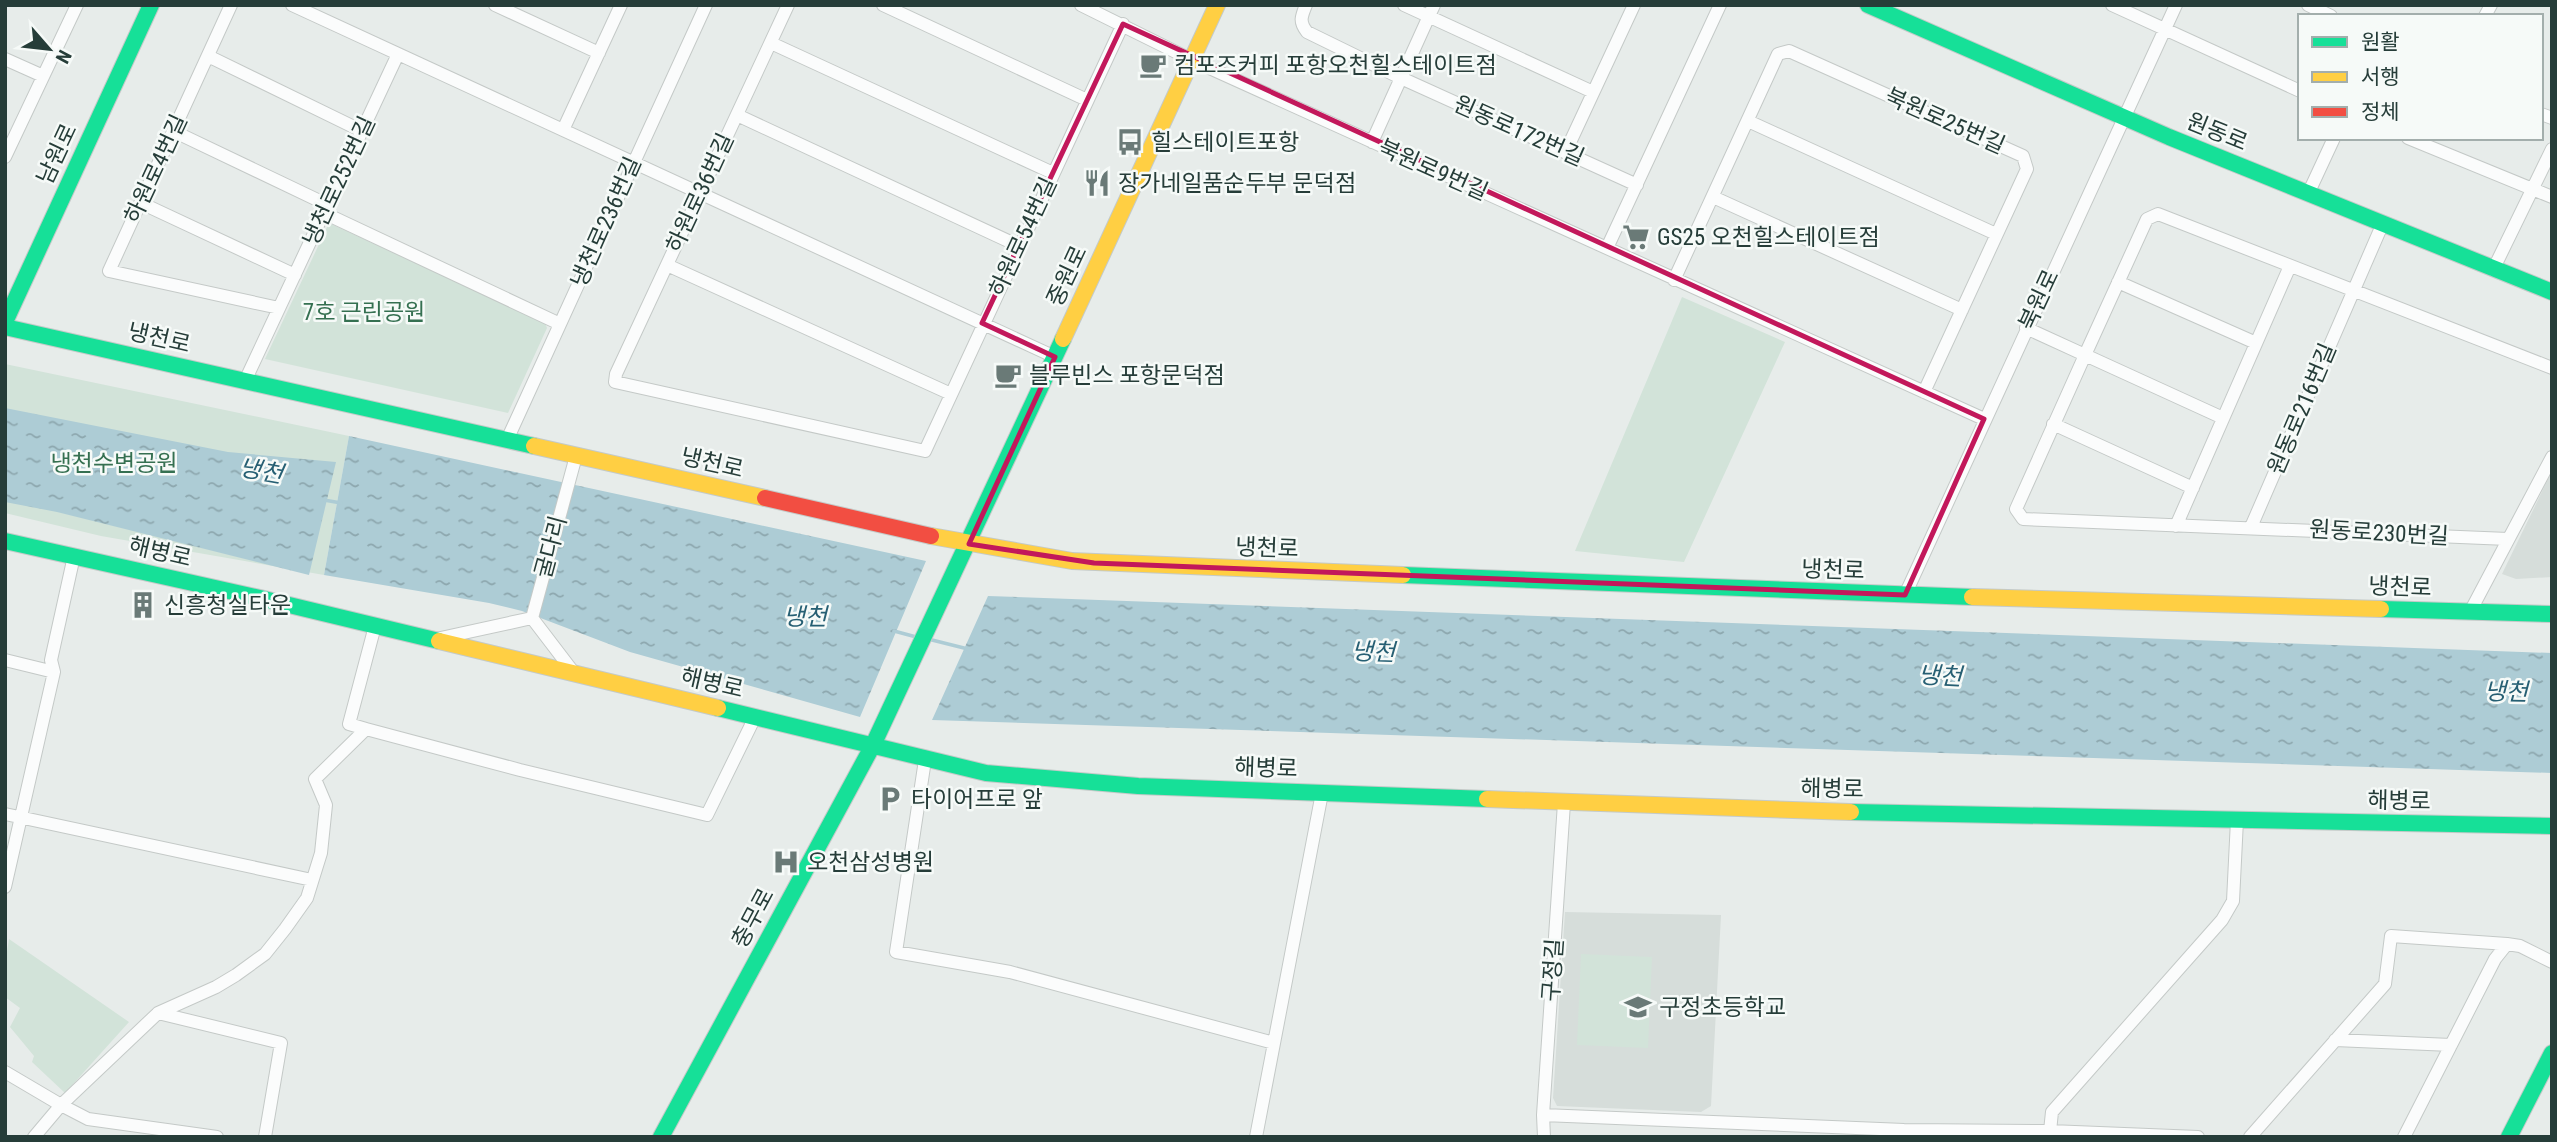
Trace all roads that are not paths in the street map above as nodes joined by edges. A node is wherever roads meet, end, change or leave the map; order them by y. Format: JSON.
{"nodes":[{"id":1,"x":77,"y":5,"type":"edge"},
{"id":2,"x":151,"y":5,"type":"edge"},
{"id":3,"x":231,"y":5,"type":"edge"},
{"id":4,"x":292,"y":5,"type":"edge"},
{"id":5,"x":495,"y":5,"type":"edge"},
{"id":6,"x":621,"y":5,"type":"edge"},
{"id":7,"x":706,"y":5,"type":"edge"},
{"id":8,"x":788,"y":5,"type":"edge"},
{"id":9,"x":883,"y":5,"type":"edge"},
{"id":10,"x":1081,"y":5,"type":"edge"},
{"id":11,"x":1217,"y":5,"type":"edge"},
{"id":12,"x":1306,"y":5,"type":"edge"},
{"id":13,"x":1404,"y":5,"type":"edge"},
{"id":14,"x":1634,"y":5,"type":"edge"},
{"id":15,"x":1720,"y":5,"type":"edge"},
{"id":16,"x":1868,"y":5,"type":"edge"},
{"id":17,"x":2112,"y":5,"type":"edge"},
{"id":18,"x":2176,"y":5,"type":"edge"},
{"id":19,"x":2308,"y":5,"type":"edge"},
{"id":20,"x":1432,"y":11,"type":"edge"},
{"id":21,"x":2325,"y":11,"type":"edge"},
{"id":22,"x":1123,"y":24,"type":"junction"},
{"id":23,"x":2165,"y":29,"type":"junction"},
{"id":24,"x":771,"y":43,"type":"junction"},
{"id":25,"x":599,"y":53,"type":"junction"},
{"id":26,"x":398,"y":54,"type":"junction"},
{"id":27,"x":208,"y":56,"type":"junction"},
{"id":28,"x":5,"y":59,"type":"edge"},
{"id":29,"x":1192,"y":60,"type":"junction"},
{"id":30,"x":43,"y":76,"type":"junction"},
{"id":31,"x":1401,"y":78,"type":"junction"},
{"id":32,"x":2298,"y":90,"type":"edge"},
{"id":33,"x":1593,"y":92,"type":"junction"},
{"id":34,"x":1087,"y":100,"type":"junction"},
{"id":35,"x":737,"y":115,"type":"junction"},
{"id":36,"x":2124,"y":117,"type":"junction"},
{"id":37,"x":1748,"y":121,"type":"junction"},
{"id":38,"x":563,"y":130,"type":"junction"},
{"id":39,"x":173,"y":131,"type":"junction"},
{"id":40,"x":362,"y":131,"type":"junction"},
{"id":41,"x":2333,"y":140,"type":"edge"},
{"id":42,"x":2413,"y":140,"type":"edge"},
{"id":43,"x":1372,"y":142,"type":"junction"},
{"id":44,"x":2552,"y":149,"type":"edge"},
{"id":45,"x":7,"y":150,"type":"edge"},
{"id":46,"x":1566,"y":151,"type":"junction"},
{"id":47,"x":632,"y":162,"type":"junction"},
{"id":48,"x":1053,"y":173,"type":"junction"},
{"id":49,"x":1637,"y":185,"type":"junction"},
{"id":50,"x":2533,"y":190,"type":"junction"},
{"id":51,"x":700,"y":193,"type":"junction"},
{"id":52,"x":2308,"y":194,"type":"junction"},
{"id":53,"x":1713,"y":197,"type":"junction"},
{"id":54,"x":2552,"y":197,"type":"edge"},
{"id":55,"x":141,"y":203,"type":"junction"},
{"id":56,"x":326,"y":209,"type":"junction"},
{"id":57,"x":2383,"y":223,"type":"junction"},
{"id":58,"x":1996,"y":234,"type":"junction"},
{"id":59,"x":1019,"y":246,"type":"junction"},
{"id":60,"x":1607,"y":248,"type":"junction"},
{"id":61,"x":667,"y":265,"type":"junction"},
{"id":62,"x":2290,"y":266,"type":"junction"},
{"id":63,"x":2493,"y":270,"type":"junction"},
{"id":64,"x":295,"y":275,"type":"junction"},
{"id":65,"x":1674,"y":280,"type":"junction"},
{"id":66,"x":2118,"y":282,"type":"junction"},
{"id":67,"x":2352,"y":292,"type":"junction"},
{"id":68,"x":2552,"y":292,"type":"edge"},
{"id":69,"x":279,"y":308,"type":"junction"},
{"id":70,"x":1962,"y":310,"type":"junction"},
{"id":71,"x":5,"y":322,"type":"edge"},
{"id":72,"x":982,"y":323,"type":"junction"},
{"id":73,"x":560,"y":324,"type":"junction"},
{"id":74,"x":5,"y":327,"type":"edge"},
{"id":75,"x":2026,"y":328,"type":"junction"},
{"id":76,"x":2256,"y":343,"type":"junction"},
{"id":77,"x":2085,"y":355,"type":"junction"},
{"id":78,"x":1055,"y":357,"type":"junction"},
{"id":79,"x":2552,"y":368,"type":"edge"},
{"id":80,"x":245,"y":381,"type":"junction"},
{"id":81,"x":1924,"y":392,"type":"junction"},
{"id":82,"x":951,"y":394,"type":"junction"},
{"id":83,"x":2223,"y":418,"type":"junction"},
{"id":84,"x":1984,"y":419,"type":"junction"},
{"id":85,"x":2053,"y":424,"type":"junction"},
{"id":86,"x":508,"y":440,"type":"junction"},
{"id":87,"x":925,"y":450,"type":"joint"},
{"id":88,"x":576,"y":456,"type":"junction"},
{"id":89,"x":2552,"y":457,"type":"edge"},
{"id":90,"x":2193,"y":488,"type":"junction"},
{"id":91,"x":2176,"y":526,"type":"junction"},
{"id":92,"x":2251,"y":527,"type":"junction"},
{"id":93,"x":2508,"y":539,"type":"junction"},
{"id":94,"x":5,"y":541,"type":"edge"},
{"id":95,"x":969,"y":544,"type":"junction"},
{"id":96,"x":74,"y":556,"type":"junction"},
{"id":97,"x":1905,"y":595,"type":"junction"},
{"id":98,"x":2470,"y":612,"type":"junction"},
{"id":99,"x":2552,"y":614,"type":"edge"},
{"id":100,"x":532,"y":617,"type":"junction"},
{"id":101,"x":375,"y":626,"type":"junction"},
{"id":102,"x":434,"y":640,"type":"junction"},
{"id":103,"x":5,"y":660,"type":"edge"},
{"id":104,"x":54,"y":672,"type":"junction"},
{"id":105,"x":574,"y":673,"type":"junction"},
{"id":106,"x":755,"y":717,"type":"junction"},
{"id":107,"x":884,"y":721,"type":"joint"},
{"id":108,"x":366,"y":729,"type":"junction"},
{"id":109,"x":873,"y":745,"type":"junction"},
{"id":110,"x":925,"y":760,"type":"junction"},
{"id":111,"x":1322,"y":793,"type":"junction"},
{"id":112,"x":1564,"y":803,"type":"junction"},
{"id":113,"x":5,"y":814,"type":"edge"},
{"id":114,"x":21,"y":817,"type":"junction"},
{"id":115,"x":2237,"y":820,"type":"junction"},
{"id":116,"x":2552,"y":826,"type":"edge"},
{"id":117,"x":312,"y":880,"type":"junction"},
{"id":118,"x":5,"y":887,"type":"edge"},
{"id":119,"x":2507,"y":944,"type":"junction"},
{"id":120,"x":2552,"y":962,"type":"edge"},
{"id":121,"x":158,"y":1013,"type":"junction"},
{"id":122,"x":2335,"y":1040,"type":"junction"},
{"id":123,"x":1274,"y":1043,"type":"junction"},
{"id":124,"x":2451,"y":1045,"type":"junction"},
{"id":125,"x":2552,"y":1053,"type":"edge"},
{"id":126,"x":5,"y":1072,"type":"edge"},
{"id":127,"x":61,"y":1105,"type":"junction"},
{"id":128,"x":1543,"y":1115,"type":"junction"},
{"id":129,"x":2050,"y":1131,"type":"junction"},
{"id":130,"x":34,"y":1137,"type":"edge"},
{"id":131,"x":217,"y":1137,"type":"edge"},
{"id":132,"x":265,"y":1137,"type":"edge"},
{"id":133,"x":661,"y":1137,"type":"edge"},
{"id":134,"x":1256,"y":1137,"type":"edge"},
{"id":135,"x":1544,"y":1137,"type":"edge"},
{"id":136,"x":2198,"y":1137,"type":"edge"},
{"id":137,"x":2250,"y":1137,"type":"edge"},
{"id":138,"x":2403,"y":1137,"type":"edge"},
{"id":139,"x":2509,"y":1137,"type":"edge"}],
"edges":[{"from":1,"to":30,"type":"street"},
{"from":2,"to":71,"type":"street","name":"남원로"},
{"from":3,"to":27,"type":"street","name":"하원로4번길"},
{"from":4,"to":26,"type":"street"},
{"from":5,"to":25,"type":"street"},
{"from":6,"to":25,"type":"street"},
{"from":7,"to":47,"type":"street","name":"냉천로236번길"},
{"from":8,"to":24,"type":"street","name":"하원로36번길"},
{"from":9,"to":34,"type":"street"},
{"from":10,"to":22,"type":"street","name":"북원로9번길"},
{"from":11,"to":29,"type":"street","name":"중원로"},
{"from":12,"to":31,"type":"street","name":"원동로172번길"},
{"from":13,"to":20,"type":"street"},
{"from":14,"to":33,"type":"street"},
{"from":15,"to":49,"type":"street"},
{"from":16,"to":36,"type":"street","name":"원동로"},
{"from":17,"to":23,"type":"street"},
{"from":18,"to":23,"type":"street","name":"북원로"},
{"from":19,"to":21,"type":"street"},
{"from":20,"to":31,"type":"street"},
{"from":20,"to":33,"type":"street"},
{"from":22,"to":29,"type":"street","name":"북원로9번길"},
{"from":22,"to":34,"type":"street","name":"하원로54번길"},
{"from":23,"to":32,"type":"street"},
{"from":23,"to":36,"type":"street","name":"북원로"},
{"from":24,"to":35,"type":"street","name":"하원로36번길"},
{"from":24,"to":48,"type":"street"},
{"from":25,"to":38,"type":"street"},
{"from":26,"to":38,"type":"street"},
{"from":26,"to":40,"type":"street","name":"냉천로252번길"},
{"from":27,"to":39,"type":"street","name":"하원로4번길"},
{"from":27,"to":40,"type":"street"},
{"from":28,"to":30,"type":"street"},
{"from":29,"to":43,"type":"street","name":"북원로9번길"},
{"from":29,"to":78,"type":"street","name":"중원로"},
{"from":30,"to":45,"type":"street"},
{"from":31,"to":43,"type":"street"},
{"from":31,"to":46,"type":"street","name":"원동로172번길"},
{"from":33,"to":46,"type":"street"},
{"from":34,"to":48,"type":"street","name":"하원로54번길"},
{"from":35,"to":51,"type":"street","name":"하원로36번길"},
{"from":35,"to":59,"type":"street"},
{"from":36,"to":52,"type":"street","name":"원동로"},
{"from":36,"to":75,"type":"street","name":"북원로"},
{"from":37,"to":53,"type":"street"},
{"from":37,"to":58,"type":"street"},
{"from":37,"to":58,"type":"street","name":"북원로25번길"},
{"from":38,"to":47,"type":"street"},
{"from":39,"to":55,"type":"street","name":"하원로4번길"},
{"from":39,"to":56,"type":"street"},
{"from":40,"to":56,"type":"street","name":"냉천로252번길"},
{"from":41,"to":52,"type":"street"},
{"from":42,"to":50,"type":"street"},
{"from":43,"to":60,"type":"street","name":"북원로9번길"},
{"from":44,"to":50,"type":"street"},
{"from":46,"to":49,"type":"street","name":"원동로172번길"},
{"from":47,"to":51,"type":"street"},
{"from":47,"to":73,"type":"street","name":"냉천로236번길"},
{"from":48,"to":59,"type":"street","name":"하원로54번길"},
{"from":49,"to":60,"type":"street"},
{"from":50,"to":54,"type":"street"},
{"from":50,"to":63,"type":"street"},
{"from":51,"to":61,"type":"street","name":"하원로36번길"},
{"from":51,"to":72,"type":"street"},
{"from":52,"to":57,"type":"street","name":"원동로"},
{"from":53,"to":65,"type":"street"},
{"from":53,"to":70,"type":"street"},
{"from":55,"to":64,"type":"street"},
{"from":55,"to":69,"type":"street","name":"하원로4번길"},
{"from":56,"to":64,"type":"street","name":"냉천로252번길"},
{"from":56,"to":73,"type":"street"},
{"from":57,"to":63,"type":"street","name":"원동로"},
{"from":57,"to":67,"type":"street","name":"원동로216번길"},
{"from":58,"to":70,"type":"street","name":"북원로25번길"},
{"from":59,"to":72,"type":"street","name":"하원로54번길"},
{"from":60,"to":65,"type":"street","name":"북원로9번길"},
{"from":61,"to":82,"type":"street"},
{"from":61,"to":87,"type":"street","name":"하원로36번길"},
{"from":62,"to":66,"type":"street"},
{"from":62,"to":67,"type":"street"},
{"from":62,"to":76,"type":"street"},
{"from":63,"to":68,"type":"street","name":"원동로"},
{"from":64,"to":69,"type":"street","name":"냉천로252번길"},
{"from":65,"to":81,"type":"street","name":"북원로9번길"},
{"from":66,"to":76,"type":"street"},
{"from":66,"to":77,"type":"street"},
{"from":67,"to":79,"type":"street"},
{"from":67,"to":92,"type":"street","name":"원동로216번길"},
{"from":69,"to":80,"type":"street","name":"냉천로252번길"},
{"from":70,"to":81,"type":"street","name":"북원로25번길"},
{"from":72,"to":78,"type":"street"},
{"from":72,"to":82,"type":"street","name":"하원로54번길"},
{"from":73,"to":86,"type":"street","name":"냉천로236번길"},
{"from":74,"to":80,"type":"street","name":"냉천로"},
{"from":75,"to":77,"type":"street"},
{"from":75,"to":84,"type":"street","name":"북원로"},
{"from":76,"to":83,"type":"street"},
{"from":77,"to":83,"type":"street"},
{"from":77,"to":85,"type":"street"},
{"from":78,"to":95,"type":"street","name":"중원로"},
{"from":80,"to":86,"type":"street","name":"냉천로"},
{"from":81,"to":84,"type":"street","name":"북원로9번길"},
{"from":82,"to":87,"type":"street","name":"하원로54번길"},
{"from":83,"to":90,"type":"street"},
{"from":84,"to":97,"type":"street","name":"북원로"},
{"from":85,"to":90,"type":"street"},
{"from":85,"to":91,"type":"street"},
{"from":86,"to":88,"type":"street","name":"냉천로"},
{"from":88,"to":95,"type":"street","name":"냉천로"},
{"from":88,"to":100,"type":"street","name":"굴다리"},
{"from":89,"to":93,"type":"street"},
{"from":90,"to":91,"type":"street"},
{"from":91,"to":92,"type":"street"},
{"from":92,"to":93,"type":"street","name":"원동로230번길"},
{"from":93,"to":98,"type":"street"},
{"from":94,"to":96,"type":"street","name":"해병로"},
{"from":95,"to":97,"type":"street","name":"냉천로"},
{"from":95,"to":107,"type":"street","name":"중원로"},
{"from":96,"to":101,"type":"street","name":"해병로"},
{"from":96,"to":104,"type":"street"},
{"from":97,"to":98,"type":"street","name":"냉천로"},
{"from":98,"to":99,"type":"street","name":"냉천로"},
{"from":100,"to":102,"type":"street"},
{"from":100,"to":105,"type":"street"},
{"from":101,"to":102,"type":"street","name":"해병로"},
{"from":101,"to":108,"type":"street"},
{"from":102,"to":105,"type":"street","name":"해병로"},
{"from":103,"to":104,"type":"street"},
{"from":104,"to":114,"type":"street"},
{"from":105,"to":106,"type":"street","name":"해병로"},
{"from":106,"to":108,"type":"street"},
{"from":106,"to":109,"type":"street","name":"해병로"},
{"from":107,"to":109,"type":"street","name":"충무로"},
{"from":108,"to":117,"type":"street"},
{"from":109,"to":110,"type":"street","name":"해병로"},
{"from":109,"to":133,"type":"street","name":"충무로"},
{"from":110,"to":111,"type":"street","name":"해병로"},
{"from":110,"to":123,"type":"street"},
{"from":111,"to":112,"type":"street","name":"해병로"},
{"from":111,"to":123,"type":"street"},
{"from":112,"to":115,"type":"street","name":"해병로"},
{"from":112,"to":128,"type":"street","name":"구정길"},
{"from":113,"to":114,"type":"street"},
{"from":114,"to":117,"type":"street"},
{"from":114,"to":118,"type":"street"},
{"from":115,"to":116,"type":"street","name":"해병로"},
{"from":115,"to":129,"type":"street"},
{"from":117,"to":121,"type":"street"},
{"from":119,"to":120,"type":"street"},
{"from":119,"to":122,"type":"street"},
{"from":119,"to":124,"type":"street"},
{"from":121,"to":127,"type":"street"},
{"from":121,"to":132,"type":"street"},
{"from":122,"to":124,"type":"street"},
{"from":122,"to":137,"type":"street"},
{"from":123,"to":134,"type":"street"},
{"from":124,"to":138,"type":"street"},
{"from":125,"to":139,"type":"street"},
{"from":126,"to":127,"type":"street"},
{"from":127,"to":130,"type":"street"},
{"from":127,"to":131,"type":"street"},
{"from":128,"to":129,"type":"street"},
{"from":128,"to":135,"type":"street","name":"구정길"},
{"from":129,"to":136,"type":"street"}]}
